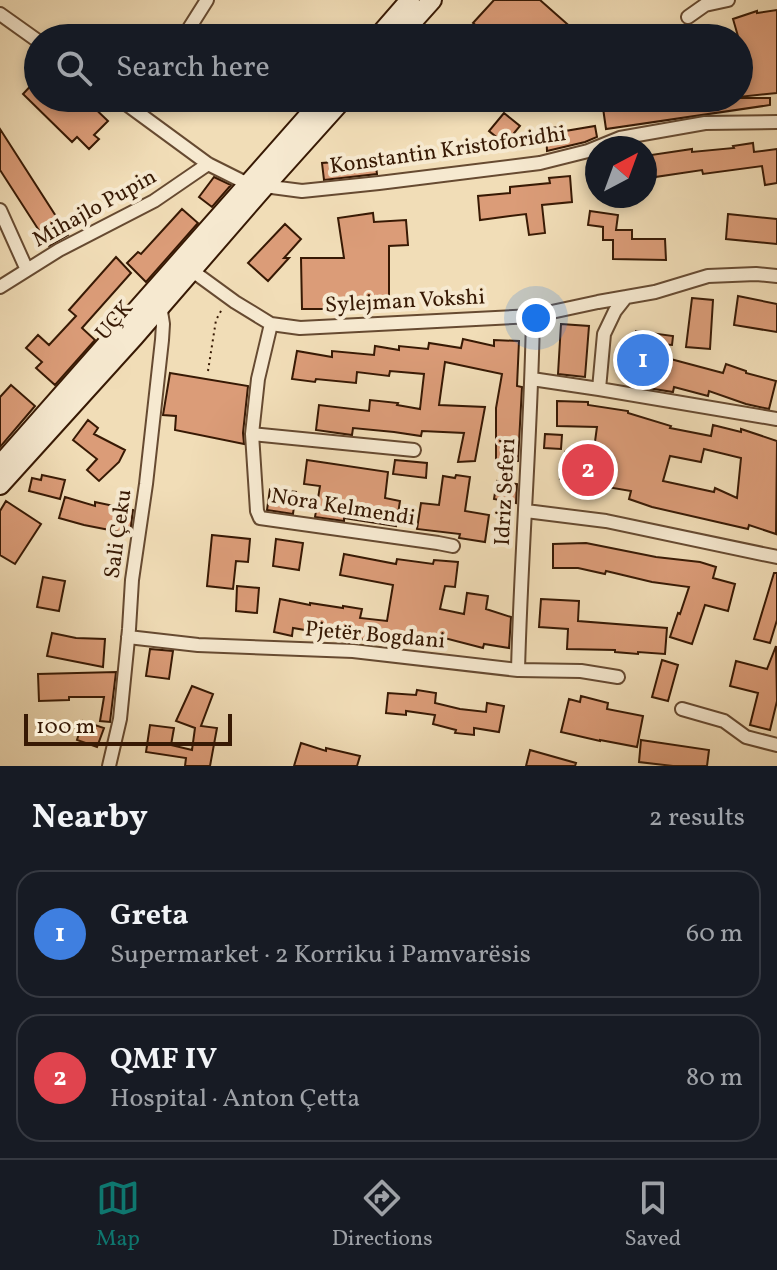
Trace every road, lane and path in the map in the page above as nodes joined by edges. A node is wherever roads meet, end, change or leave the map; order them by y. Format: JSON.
{"nodes":[{"id":1,"x":207,"y":0,"type":"edge"},
{"id":2,"x":410,"y":0,"type":"edge"},
{"id":3,"x":432,"y":0,"type":"edge"},
{"id":4,"x":728,"y":0,"type":"edge"},
{"id":5,"x":0,"y":14,"type":"edge"},
{"id":6,"x":688,"y":17,"type":"dead end"},
{"id":7,"x":192,"y":24,"type":"edge"},
{"id":8,"x":389,"y":24,"type":"edge"},
{"id":9,"x":411,"y":24,"type":"edge"},
{"id":10,"x":24,"y":31,"type":"edge"},
{"id":11,"x":141,"y":112,"type":"edge"},
{"id":12,"x":313,"y":112,"type":"edge"},
{"id":13,"x":330,"y":112,"type":"edge"},
{"id":14,"x":777,"y":122,"type":"edge"},
{"id":15,"x":208,"y":164,"type":"junction"},
{"id":16,"x":256,"y":185,"type":"junction"},
{"id":17,"x":0,"y":210,"type":"edge"},
{"id":18,"x":186,"y":266,"type":"junction"},
{"id":19,"x":27,"y":270,"type":"junction"},
{"id":20,"x":777,"y":276,"type":"edge"},
{"id":21,"x":0,"y":287,"type":"edge"},
{"id":22,"x":227,"y":297,"type":"junction"},
{"id":23,"x":626,"y":297,"type":"junction"},
{"id":24,"x":155,"y":301,"type":"junction"},
{"id":25,"x":533,"y":316,"type":"junction"},
{"id":26,"x":271,"y":324,"type":"junction"},
{"id":27,"x":208,"y":371,"type":"dead end"},
{"id":28,"x":532,"y":379,"type":"junction"},
{"id":29,"x":599,"y":389,"type":"junction"},
{"id":30,"x":777,"y":419,"type":"edge"},
{"id":31,"x":252,"y":434,"type":"junction"},
{"id":32,"x":414,"y":450,"type":"dead end"},
{"id":33,"x":0,"y":465,"type":"edge"},
{"id":34,"x":0,"y":485,"type":"edge"},
{"id":35,"x":526,"y":511,"type":"junction"},
{"id":36,"x":453,"y":546,"type":"dead end"},
{"id":37,"x":777,"y":557,"type":"edge"},
{"id":38,"x":128,"y":637,"type":"junction"},
{"id":39,"x":518,"y":670,"type":"junction"},
{"id":40,"x":618,"y":677,"type":"dead end"},
{"id":41,"x":682,"y":709,"type":"dead end"},
{"id":42,"x":777,"y":745,"type":"edge"},
{"id":43,"x":109,"y":766,"type":"edge"}],
"edges":[{"from":1,"to":7,"type":"street"},
{"from":2,"to":8,"type":"main road"},
{"from":3,"to":9,"type":"main road"},
{"from":4,"to":6,"type":"street"},
{"from":5,"to":10,"type":"street"},
{"from":11,"to":15,"type":"street"},
{"from":12,"to":16,"type":"main road","name":"UÇK"},
{"from":13,"to":16,"type":"main road","name":"UÇK"},
{"from":14,"to":16,"type":"street","name":"Konstantin Kristoforidhi"},
{"from":15,"to":16,"type":"street"},
{"from":15,"to":19,"type":"street","name":"Mihajlo Pupin"},
{"from":16,"to":18,"type":"main road","name":"UÇK"},
{"from":17,"to":19,"type":"street"},
{"from":18,"to":22,"type":"street","name":"Sylejman Vokshi"},
{"from":18,"to":24,"type":"main road","name":"UÇK"},
{"from":19,"to":21,"type":"street","name":"Mihajlo Pupin"},
{"from":20,"to":23,"type":"street","name":"Sylejman Vokshi"},
{"from":22,"to":26,"type":"street","name":"Sylejman Vokshi"},
{"from":22,"to":27,"type":"path"},
{"from":23,"to":25,"type":"street","name":"Sylejman Vokshi"},
{"from":23,"to":29,"type":"street"},
{"from":24,"to":33,"type":"main road","name":"UÇK"},
{"from":24,"to":34,"type":"main road","name":"UÇK"},
{"from":24,"to":38,"type":"street","name":"Sali Çeku"},
{"from":25,"to":26,"type":"street","name":"Sylejman Vokshi"},
{"from":25,"to":28,"type":"street","name":"Idriz Seferi"},
{"from":26,"to":31,"type":"street"},
{"from":28,"to":29,"type":"street"},
{"from":28,"to":35,"type":"street","name":"Idriz Seferi"},
{"from":29,"to":30,"type":"street"},
{"from":31,"to":32,"type":"street"},
{"from":31,"to":36,"type":"street","name":"Nora Kelmendi"},
{"from":35,"to":37,"type":"street"},
{"from":35,"to":39,"type":"street","name":"Idriz Seferi"},
{"from":38,"to":39,"type":"street","name":"Pjetër Bogdani"},
{"from":38,"to":43,"type":"street","name":"Sali Çeku"},
{"from":39,"to":40,"type":"street","name":"Pjetër Bogdani"},
{"from":41,"to":42,"type":"street"}]}
